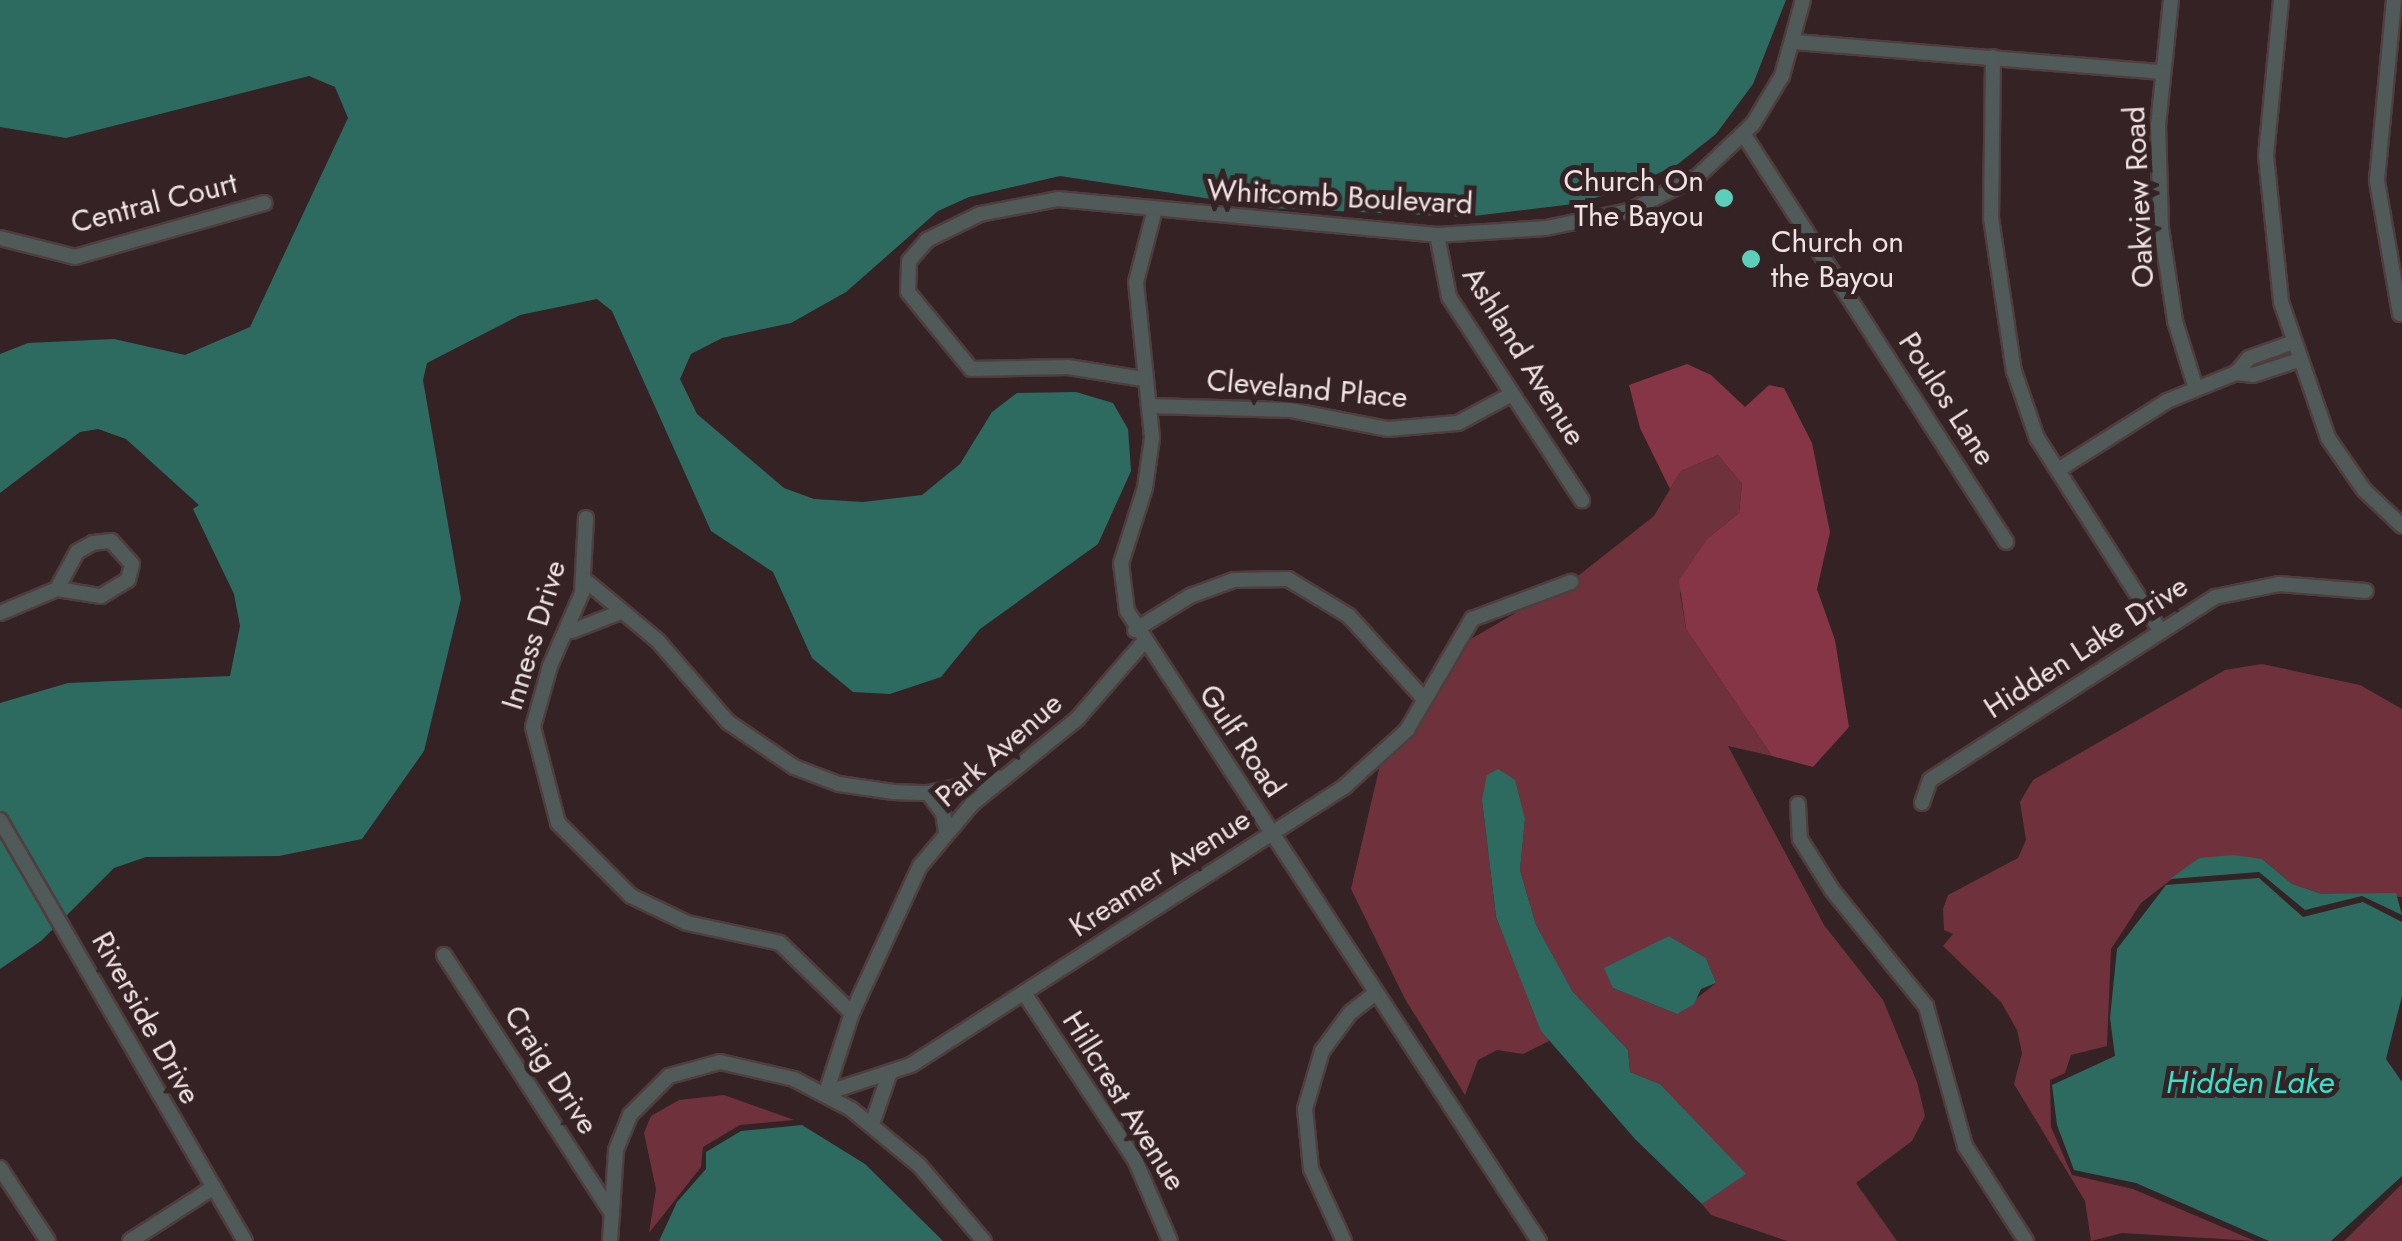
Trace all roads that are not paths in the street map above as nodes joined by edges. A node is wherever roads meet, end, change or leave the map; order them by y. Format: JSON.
{"nodes":[{"id":1,"x":1803,"y":0,"type":"edge"},
{"id":2,"x":2170,"y":0,"type":"edge"},
{"id":3,"x":2281,"y":0,"type":"edge"},
{"id":4,"x":2394,"y":0,"type":"edge"},
{"id":5,"x":1796,"y":42,"type":"junction"},
{"id":6,"x":1993,"y":57,"type":"junction"},
{"id":7,"x":2162,"y":72,"type":"junction"},
{"id":8,"x":1744,"y":135,"type":"junction"},
{"id":9,"x":264,"y":204,"type":"dead end"},
{"id":10,"x":1154,"y":212,"type":"junction"},
{"id":11,"x":1436,"y":235,"type":"junction"},
{"id":12,"x":0,"y":238,"type":"edge"},
{"id":13,"x":2400,"y":314,"type":"edge"},
{"id":14,"x":2291,"y":343,"type":"junction"},
{"id":15,"x":2296,"y":361,"type":"junction"},
{"id":16,"x":2236,"y":373,"type":"junction"},
{"id":17,"x":1143,"y":380,"type":"junction"},
{"id":18,"x":2196,"y":389,"type":"junction"},
{"id":19,"x":1512,"y":394,"type":"junction"},
{"id":20,"x":1149,"y":406,"type":"junction"},
{"id":21,"x":2058,"y":470,"type":"junction"},
{"id":22,"x":1582,"y":500,"type":"dead end"},
{"id":23,"x":586,"y":518,"type":"dead end"},
{"id":24,"x":2402,"y":526,"type":"edge"},
{"id":25,"x":2006,"y":542,"type":"dead end"},
{"id":26,"x":584,"y":580,"type":"junction"},
{"id":27,"x":1571,"y":582,"type":"dead end"},
{"id":28,"x":57,"y":589,"type":"junction"},
{"id":29,"x":2366,"y":591,"type":"dead end"},
{"id":30,"x":622,"y":612,"type":"junction"},
{"id":31,"x":0,"y":613,"type":"edge"},
{"id":32,"x":2160,"y":630,"type":"junction"},
{"id":33,"x":569,"y":633,"type":"junction"},
{"id":34,"x":1138,"y":637,"type":"junction"},
{"id":35,"x":1425,"y":700,"type":"junction"},
{"id":36,"x":1000,"y":778,"type":"junction"},
{"id":37,"x":928,"y":792,"type":"junction"},
{"id":38,"x":1922,"y":803,"type":"dead end"},
{"id":39,"x":1798,"y":804,"type":"dead end"},
{"id":40,"x":0,"y":820,"type":"edge"},
{"id":41,"x":946,"y":833,"type":"junction"},
{"id":42,"x":1272,"y":834,"type":"junction"},
{"id":43,"x":444,"y":955,"type":"dead end"},
{"id":44,"x":1024,"y":993,"type":"junction"},
{"id":45,"x":1376,"y":993,"type":"junction"},
{"id":46,"x":852,"y":1012,"type":"junction"},
{"id":47,"x":889,"y":1074,"type":"junction"},
{"id":48,"x":826,"y":1093,"type":"junction"},
{"id":49,"x":872,"y":1124,"type":"junction"},
{"id":50,"x":0,"y":1168,"type":"edge"},
{"id":51,"x":211,"y":1189,"type":"junction"},
{"id":52,"x":613,"y":1215,"type":"junction"},
{"id":53,"x":48,"y":1241,"type":"edge"},
{"id":54,"x":130,"y":1241,"type":"edge"},
{"id":55,"x":245,"y":1241,"type":"edge"},
{"id":56,"x":610,"y":1241,"type":"edge"},
{"id":57,"x":984,"y":1241,"type":"edge"},
{"id":58,"x":1170,"y":1241,"type":"edge"},
{"id":59,"x":1344,"y":1241,"type":"edge"},
{"id":60,"x":1539,"y":1241,"type":"edge"},
{"id":61,"x":2026,"y":1241,"type":"edge"}],
"edges":[{"from":1,"to":5,"type":"street","name":"Whitcomb Boulevard"},
{"from":2,"to":7,"type":"street","name":"Oakview Road"},
{"from":3,"to":14,"type":"street"},
{"from":4,"to":13,"type":"street"},
{"from":5,"to":6,"type":"street"},
{"from":5,"to":8,"type":"street","name":"Whitcomb Boulevard"},
{"from":6,"to":7,"type":"street"},
{"from":6,"to":21,"type":"street"},
{"from":7,"to":18,"type":"street","name":"Oakview Road"},
{"from":8,"to":11,"type":"street","name":"Whitcomb Boulevard"},
{"from":8,"to":25,"type":"street","name":"Poulos Lane"},
{"from":9,"to":12,"type":"street","name":"Central Court"},
{"from":10,"to":11,"type":"street","name":"Whitcomb Boulevard"},
{"from":10,"to":17,"type":"street","name":"Gulf Road"},
{"from":10,"to":17,"type":"street","name":"Whitcomb Boulevard"},
{"from":11,"to":19,"type":"street","name":"Ashland Avenue"},
{"from":14,"to":15,"type":"street"},
{"from":14,"to":16,"type":"street"},
{"from":15,"to":16,"type":"street"},
{"from":15,"to":24,"type":"street"},
{"from":16,"to":18,"type":"street"},
{"from":17,"to":20,"type":"street","name":"Gulf Road"},
{"from":18,"to":21,"type":"street"},
{"from":19,"to":20,"type":"street","name":"Cleveland Place"},
{"from":19,"to":22,"type":"street","name":"Ashland Avenue"},
{"from":20,"to":34,"type":"street","name":"Gulf Road"},
{"from":21,"to":32,"type":"street"},
{"from":23,"to":26,"type":"street","name":"Inness Drive"},
{"from":26,"to":30,"type":"street"},
{"from":26,"to":33,"type":"street","name":"Inness Drive"},
{"from":27,"to":35,"type":"street","name":"Kreamer Avenue"},
{"from":28,"to":28,"type":"street"},
{"from":28,"to":31,"type":"street"},
{"from":29,"to":32,"type":"street","name":"Hidden Lake Drive"},
{"from":30,"to":33,"type":"street"},
{"from":30,"to":37,"type":"street"},
{"from":32,"to":38,"type":"street","name":"Hidden Lake Drive"},
{"from":33,"to":46,"type":"street","name":"Inness Drive"},
{"from":34,"to":35,"type":"street","name":"Park Avenue"},
{"from":34,"to":36,"type":"street","name":"Park Avenue"},
{"from":34,"to":42,"type":"street","name":"Gulf Road"},
{"from":35,"to":42,"type":"street","name":"Kreamer Avenue"},
{"from":36,"to":37,"type":"street"},
{"from":36,"to":41,"type":"street","name":"Park Avenue"},
{"from":37,"to":41,"type":"street"},
{"from":39,"to":61,"type":"street"},
{"from":40,"to":51,"type":"street","name":"Riverside Drive"},
{"from":41,"to":46,"type":"street","name":"Park Avenue"},
{"from":42,"to":44,"type":"street","name":"Kreamer Avenue"},
{"from":42,"to":45,"type":"street","name":"Gulf Road"},
{"from":43,"to":52,"type":"street","name":"Craig Drive"},
{"from":44,"to":47,"type":"street","name":"Kreamer Avenue"},
{"from":44,"to":58,"type":"street","name":"Hillcrest Avenue"},
{"from":45,"to":59,"type":"street"},
{"from":45,"to":60,"type":"street","name":"Gulf Road"},
{"from":46,"to":48,"type":"street","name":"Park Avenue"},
{"from":47,"to":48,"type":"street","name":"Kreamer Avenue"},
{"from":47,"to":49,"type":"street"},
{"from":48,"to":49,"type":"street"},
{"from":48,"to":52,"type":"street"},
{"from":49,"to":57,"type":"street"},
{"from":50,"to":53,"type":"street"},
{"from":51,"to":54,"type":"street"},
{"from":51,"to":55,"type":"street","name":"Riverside Drive"},
{"from":52,"to":56,"type":"street"}]}
